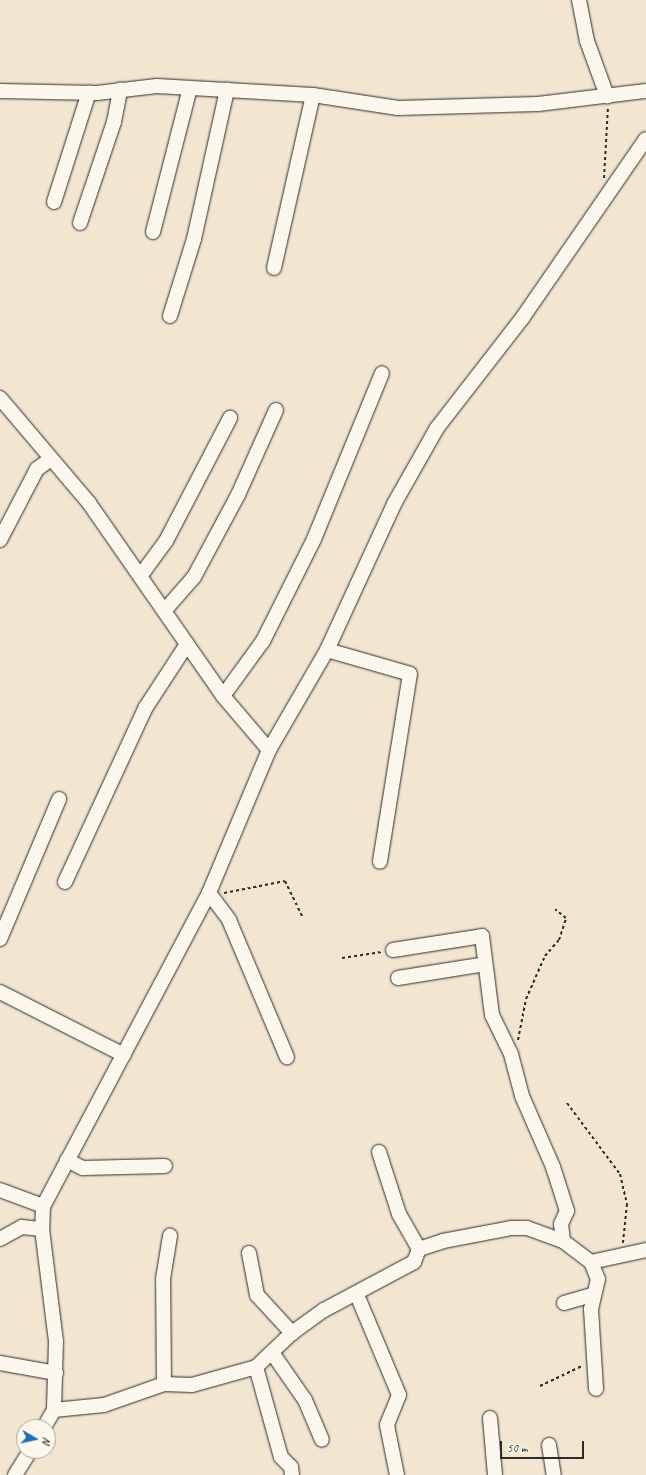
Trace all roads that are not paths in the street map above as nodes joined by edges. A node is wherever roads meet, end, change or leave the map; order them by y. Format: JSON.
{"nodes":[{"id":1,"x":579,"y":0,"type":"edge"},
{"id":2,"x":190,"y":88,"type":"junction"},
{"id":3,"x":120,"y":90,"type":"junction"},
{"id":4,"x":227,"y":90,"type":"junction"},
{"id":5,"x":0,"y":91,"type":"edge"},
{"id":6,"x":646,"y":91,"type":"edge"},
{"id":7,"x":89,"y":92,"type":"junction"},
{"id":8,"x":313,"y":95,"type":"junction"},
{"id":9,"x":607,"y":96,"type":"junction"},
{"id":10,"x":646,"y":139,"type":"edge"},
{"id":11,"x":54,"y":202,"type":"dead end"},
{"id":12,"x":80,"y":223,"type":"dead end"},
{"id":13,"x":153,"y":232,"type":"dead end"},
{"id":14,"x":274,"y":268,"type":"dead end"},
{"id":15,"x":170,"y":316,"type":"dead end"},
{"id":16,"x":382,"y":373,"type":"dead end"},
{"id":17,"x":0,"y":398,"type":"edge"},
{"id":18,"x":276,"y":410,"type":"dead end"},
{"id":19,"x":230,"y":418,"type":"dead end"},
{"id":20,"x":51,"y":459,"type":"junction"},
{"id":21,"x":0,"y":540,"type":"edge"},
{"id":22,"x":141,"y":575,"type":"junction"},
{"id":23,"x":164,"y":610,"type":"junction"},
{"id":24,"x":186,"y":644,"type":"junction"},
{"id":25,"x":327,"y":650,"type":"junction"},
{"id":26,"x":223,"y":696,"type":"junction"},
{"id":27,"x":269,"y":750,"type":"junction"},
{"id":28,"x":59,"y":799,"type":"dead end"},
{"id":29,"x":380,"y":862,"type":"dead end"},
{"id":30,"x":66,"y":882,"type":"dead end"},
{"id":31,"x":209,"y":893,"type":"junction"},
{"id":32,"x":0,"y":939,"type":"edge"},
{"id":33,"x":393,"y":950,"type":"road end"},
{"id":34,"x":485,"y":964,"type":"junction"},
{"id":35,"x":398,"y":978,"type":"dead end"},
{"id":36,"x":0,"y":992,"type":"edge"},
{"id":37,"x":124,"y":1055,"type":"junction"},
{"id":38,"x":287,"y":1056,"type":"dead end"},
{"id":39,"x":379,"y":1152,"type":"dead end"},
{"id":40,"x":67,"y":1160,"type":"junction"},
{"id":41,"x":165,"y":1166,"type":"dead end"},
{"id":42,"x":0,"y":1190,"type":"edge"},
{"id":43,"x":43,"y":1206,"type":"junction"},
{"id":44,"x":560,"y":1224,"type":"junction"},
{"id":45,"x":527,"y":1228,"type":"junction"},
{"id":46,"x":42,"y":1229,"type":"junction"},
{"id":47,"x":170,"y":1236,"type":"dead end"},
{"id":48,"x":0,"y":1239,"type":"edge"},
{"id":49,"x":564,"y":1241,"type":"junction"},
{"id":50,"x":419,"y":1249,"type":"junction"},
{"id":51,"x":646,"y":1250,"type":"edge"},
{"id":52,"x":249,"y":1253,"type":"dead end"},
{"id":53,"x":590,"y":1262,"type":"junction"},
{"id":54,"x":357,"y":1295,"type":"junction"},
{"id":55,"x":592,"y":1295,"type":"junction"},
{"id":56,"x":564,"y":1303,"type":"dead end"},
{"id":57,"x":292,"y":1333,"type":"junction"},
{"id":58,"x":273,"y":1354,"type":"junction"},
{"id":59,"x":0,"y":1363,"type":"edge"},
{"id":60,"x":256,"y":1367,"type":"junction"},
{"id":61,"x":56,"y":1373,"type":"junction"},
{"id":62,"x":164,"y":1384,"type":"junction"},
{"id":63,"x":596,"y":1389,"type":"dead end"},
{"id":64,"x":54,"y":1410,"type":"junction"},
{"id":65,"x":490,"y":1418,"type":"dead end"},
{"id":66,"x":49,"y":1419,"type":"edge"},
{"id":67,"x":322,"y":1440,"type":"dead end"},
{"id":68,"x":549,"y":1445,"type":"dead end"},
{"id":69,"x":25,"y":1459,"type":"edge"},
{"id":70,"x":15,"y":1475,"type":"edge"},
{"id":71,"x":292,"y":1475,"type":"edge"},
{"id":72,"x":397,"y":1475,"type":"edge"},
{"id":73,"x":495,"y":1475,"type":"edge"},
{"id":74,"x":554,"y":1475,"type":"edge"}],
"edges":[{"from":1,"to":9,"type":"street"},
{"from":2,"to":3,"type":"street"},
{"from":2,"to":4,"type":"street"},
{"from":2,"to":13,"type":"street"},
{"from":3,"to":7,"type":"street"},
{"from":3,"to":12,"type":"street"},
{"from":4,"to":8,"type":"street"},
{"from":4,"to":15,"type":"street"},
{"from":5,"to":7,"type":"street"},
{"from":6,"to":9,"type":"street"},
{"from":7,"to":11,"type":"street"},
{"from":8,"to":9,"type":"street"},
{"from":8,"to":14,"type":"street"},
{"from":10,"to":25,"type":"street"},
{"from":16,"to":26,"type":"street"},
{"from":17,"to":20,"type":"street"},
{"from":18,"to":23,"type":"street"},
{"from":19,"to":22,"type":"street"},
{"from":20,"to":21,"type":"street"},
{"from":20,"to":22,"type":"street"},
{"from":22,"to":23,"type":"street"},
{"from":23,"to":24,"type":"street"},
{"from":24,"to":26,"type":"street"},
{"from":24,"to":30,"type":"street"},
{"from":25,"to":27,"type":"street"},
{"from":25,"to":29,"type":"street"},
{"from":26,"to":27,"type":"street"},
{"from":27,"to":31,"type":"street"},
{"from":28,"to":32,"type":"street"},
{"from":31,"to":37,"type":"street"},
{"from":31,"to":38,"type":"street"},
{"from":33,"to":34,"type":"street"},
{"from":34,"to":35,"type":"street"},
{"from":34,"to":44,"type":"street"},
{"from":36,"to":37,"type":"street"},
{"from":37,"to":40,"type":"street"},
{"from":39,"to":50,"type":"street"},
{"from":40,"to":41,"type":"street"},
{"from":40,"to":43,"type":"street"},
{"from":42,"to":43,"type":"street"},
{"from":43,"to":46,"type":"street"},
{"from":44,"to":45,"type":"street"},
{"from":44,"to":49,"type":"street"},
{"from":45,"to":49,"type":"street"},
{"from":45,"to":50,"type":"street"},
{"from":46,"to":48,"type":"street"},
{"from":46,"to":61,"type":"street"},
{"from":47,"to":62,"type":"street"},
{"from":49,"to":53,"type":"street"},
{"from":50,"to":54,"type":"street"},
{"from":51,"to":53,"type":"street"},
{"from":52,"to":57,"type":"street"},
{"from":53,"to":55,"type":"street"},
{"from":54,"to":57,"type":"street"},
{"from":54,"to":72,"type":"street"},
{"from":55,"to":56,"type":"street"},
{"from":55,"to":63,"type":"street"},
{"from":57,"to":58,"type":"street"},
{"from":58,"to":60,"type":"street"},
{"from":58,"to":67,"type":"street"},
{"from":59,"to":61,"type":"street"},
{"from":60,"to":62,"type":"street"},
{"from":60,"to":71,"type":"street"},
{"from":61,"to":64,"type":"street"},
{"from":62,"to":64,"type":"street"},
{"from":64,"to":66,"type":"street"},
{"from":65,"to":73,"type":"street"},
{"from":68,"to":74,"type":"street"},
{"from":69,"to":70,"type":"street"}]}
